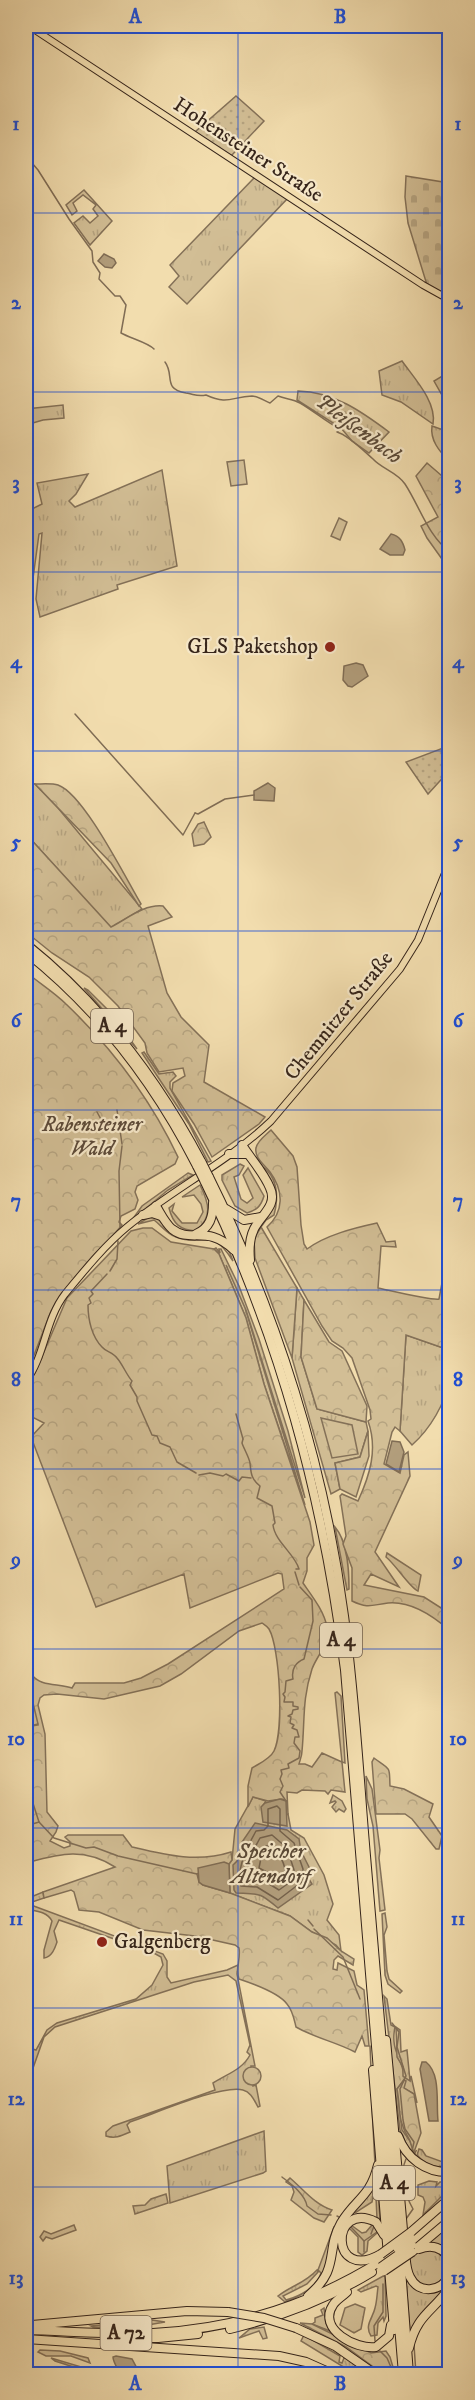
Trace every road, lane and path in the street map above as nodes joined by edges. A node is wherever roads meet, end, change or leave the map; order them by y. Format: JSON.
{"nodes":[{"id":1,"x":29,"y":26,"type":"edge"},
{"id":2,"x":450,"y":300,"type":"edge"},
{"id":3,"x":450,"y":861,"type":"edge"},
{"id":4,"x":26,"y":944,"type":"edge"},
{"id":5,"x":26,"y":952,"type":"edge"},
{"id":6,"x":242,"y":1145,"type":"junction"},
{"id":7,"x":229,"y":1154,"type":"junction"},
{"id":8,"x":247,"y":1154,"type":"junction"},
{"id":9,"x":199,"y":1165,"type":"junction"},
{"id":10,"x":206,"y":1179,"type":"junction"},
{"id":11,"x":213,"y":1198,"type":"junction"},
{"id":12,"x":156,"y":1206,"type":"junction"},
{"id":13,"x":224,"y":1208,"type":"junction"},
{"id":14,"x":143,"y":1215,"type":"junction"},
{"id":15,"x":161,"y":1216,"type":"junction"},
{"id":16,"x":263,"y":1216,"type":"junction"},
{"id":17,"x":194,"y":1235,"type":"junction"},
{"id":18,"x":237,"y":1253,"type":"junction"},
{"id":19,"x":250,"y":1268,"type":"junction"},
{"id":20,"x":26,"y":1382,"type":"edge"},
{"id":21,"x":373,"y":1971,"type":"junction"},
{"id":22,"x":374,"y":1988,"type":"junction"},
{"id":23,"x":379,"y":2011,"type":"junction"},
{"id":24,"x":375,"y":2039,"type":"junction"},
{"id":25,"x":395,"y":2126,"type":"junction"},
{"id":26,"x":379,"y":2159,"type":"junction"},
{"id":27,"x":450,"y":2172,"type":"edge"},
{"id":28,"x":450,"y":2198,"type":"edge"},
{"id":29,"x":450,"y":2205,"type":"edge"},
{"id":30,"x":450,"y":2212,"type":"edge"},
{"id":31,"x":450,"y":2220,"type":"edge"},
{"id":32,"x":412,"y":2242,"type":"junction"},
{"id":33,"x":383,"y":2260,"type":"junction"},
{"id":34,"x":450,"y":2260,"type":"edge"},
{"id":35,"x":450,"y":2276,"type":"edge"},
{"id":36,"x":450,"y":2288,"type":"edge"},
{"id":37,"x":347,"y":2292,"type":"junction"},
{"id":38,"x":302,"y":2301,"type":"junction"},
{"id":39,"x":392,"y":2312,"type":"junction"},
{"id":40,"x":250,"y":2324,"type":"junction"},
{"id":41,"x":26,"y":2328,"type":"edge"},
{"id":42,"x":26,"y":2337,"type":"edge"},
{"id":43,"x":408,"y":2355,"type":"junction"},
{"id":44,"x":333,"y":2374,"type":"edge"},
{"id":45,"x":375,"y":2374,"type":"edge"},
{"id":46,"x":402,"y":2374,"type":"edge"},
{"id":47,"x":409,"y":2374,"type":"edge"}],
"edges":[{"from":1,"to":2,"type":"main road","name":"Hohensteiner Straße"},
{"from":3,"to":6,"type":"main road","name":"Chemnitzer Straße"},
{"from":4,"to":9,"type":"highway","number":"A 4"},
{"from":5,"to":9,"type":"highway","number":"A 4"},
{"from":6,"to":7,"type":"main road","name":"Chemnitzer Straße"},
{"from":6,"to":8,"type":"highway"},
{"from":7,"to":8,"type":"highway"},
{"from":7,"to":12,"type":"main road","name":"Chemnitzer Straße"},
{"from":8,"to":16,"type":"highway"},
{"from":9,"to":10,"type":"highway","number":"A 4","bridge":true},
{"from":10,"to":11,"type":"highway","number":"A 4"},
{"from":10,"to":13,"type":"highway","number":"A 4"},
{"from":11,"to":17,"type":"highway"},
{"from":11,"to":18,"type":"highway","number":"A 4"},
{"from":12,"to":14,"type":"main road","name":"Chemnitzer Straße"},
{"from":12,"to":15,"type":"highway"},
{"from":13,"to":16,"type":"highway"},
{"from":13,"to":19,"type":"highway","number":"A 4"},
{"from":14,"to":15,"type":"highway"},
{"from":14,"to":20,"type":"main road","name":"Chemnitzer Straße"},
{"from":15,"to":17,"type":"highway"},
{"from":16,"to":19,"type":"highway"},
{"from":17,"to":18,"type":"highway"},
{"from":18,"to":21,"type":"highway","number":"A 4"},
{"from":19,"to":21,"type":"highway","number":"A 4"},
{"from":21,"to":22,"type":"highway","number":"A 4"},
{"from":22,"to":23,"type":"highway","number":"A 4"},
{"from":22,"to":24,"type":"highway","number":"A 4"},
{"from":23,"to":25,"type":"highway"},
{"from":23,"to":43,"type":"highway","number":"A 4"},
{"from":24,"to":26,"type":"highway"},
{"from":24,"to":46,"type":"highway","number":"A 4"},
{"from":25,"to":27,"type":"highway"},
{"from":25,"to":35,"type":"highway"},
{"from":26,"to":33,"type":"highway"},
{"from":26,"to":38,"type":"highway"},
{"from":28,"to":32,"type":"highway"},
{"from":29,"to":32,"type":"highway","number":"A 72"},
{"from":30,"to":32,"type":"highway","number":"A 72"},
{"from":31,"to":32,"type":"highway"},
{"from":32,"to":33,"type":"highway","number":"A 72","bridge":true},
{"from":32,"to":33,"type":"highway","bridge":true},
{"from":32,"to":34,"type":"highway"},
{"from":33,"to":33,"type":"highway"},
{"from":33,"to":37,"type":"highway"},
{"from":33,"to":38,"type":"highway","number":"A 72"},
{"from":33,"to":39,"type":"highway"},
{"from":33,"to":40,"type":"highway","number":"A 72"},
{"from":36,"to":43,"type":"highway"},
{"from":37,"to":39,"type":"highway"},
{"from":37,"to":40,"type":"highway"},
{"from":38,"to":41,"type":"highway","number":"A 72"},
{"from":39,"to":46,"type":"highway"},
{"from":40,"to":42,"type":"highway","number":"A 72"},
{"from":41,"to":45,"type":"highway","bridge":true},
{"from":42,"to":44,"type":"highway"},
{"from":43,"to":47,"type":"highway","number":"A 4"}]}
